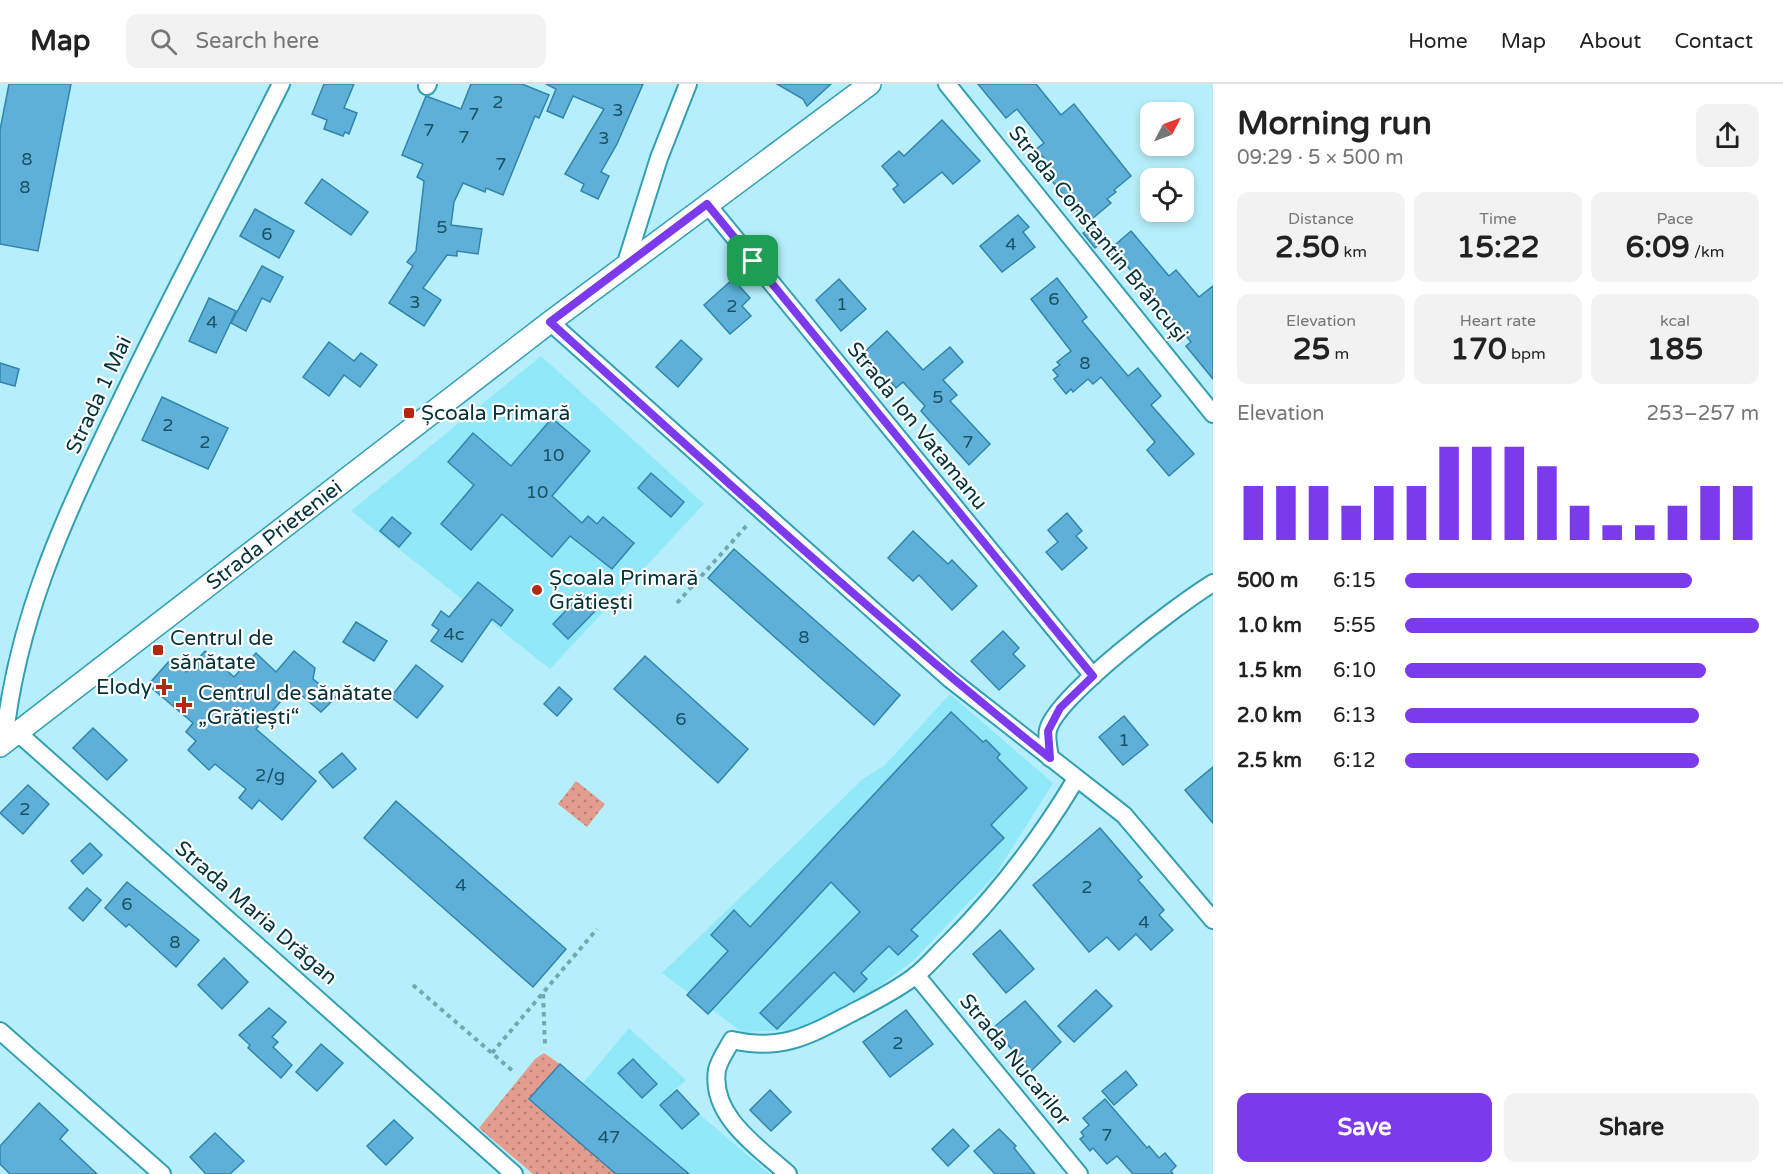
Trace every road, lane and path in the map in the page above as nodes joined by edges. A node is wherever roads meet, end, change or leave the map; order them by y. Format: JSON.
{"nodes":[{"id":1,"x":281,"y":84,"type":"edge"},
{"id":2,"x":688,"y":84,"type":"edge"},
{"id":3,"x":870,"y":84,"type":"edge"},
{"id":4,"x":947,"y":84,"type":"edge"},
{"id":5,"x":707,"y":204,"type":"junction"},
{"id":6,"x":625,"y":266,"type":"junction"},
{"id":7,"x":550,"y":322,"type":"junction"},
{"id":8,"x":1213,"y":414,"type":"edge"},
{"id":9,"x":759,"y":512,"type":"junction"},
{"id":10,"x":1213,"y":583,"type":"edge"},
{"id":11,"x":677,"y":603,"type":"dead end"},
{"id":12,"x":1093,"y":676,"type":"junction"},
{"id":13,"x":7,"y":740,"type":"edge"},
{"id":14,"x":1050,"y":758,"type":"junction"},
{"id":15,"x":1076,"y":779,"type":"junction"},
{"id":16,"x":1213,"y":920,"type":"edge"},
{"id":17,"x":597,"y":929,"type":"dead end"},
{"id":18,"x":916,"y":975,"type":"junction"},
{"id":19,"x":413,"y":985,"type":"dead end"},
{"id":20,"x":543,"y":993,"type":"junction"},
{"id":21,"x":0,"y":1031,"type":"edge"},
{"id":22,"x":545,"y":1045,"type":"dead end"},
{"id":23,"x":492,"y":1053,"type":"junction"},
{"id":24,"x":515,"y":1072,"type":"dead end"},
{"id":25,"x":162,"y":1174,"type":"edge"},
{"id":26,"x":514,"y":1174,"type":"edge"},
{"id":27,"x":788,"y":1174,"type":"edge"},
{"id":28,"x":1078,"y":1174,"type":"edge"}],
"edges":[{"from":1,"to":13,"type":"street","name":"Strada 1 Mai"},
{"from":2,"to":6,"type":"street"},
{"from":3,"to":5,"type":"street","name":"Strada Prieteniei"},
{"from":4,"to":8,"type":"street","name":"Strada Constantin Brâncuși"},
{"from":5,"to":6,"type":"street","name":"Strada Prieteniei"},
{"from":5,"to":12,"type":"street","name":"Strada Ion Vatamanu"},
{"from":6,"to":7,"type":"street","name":"Strada Prieteniei"},
{"from":7,"to":9,"type":"street"},
{"from":7,"to":13,"type":"street","name":"Strada Prieteniei"},
{"from":9,"to":11,"type":"path"},
{"from":9,"to":14,"type":"street"},
{"from":10,"to":12,"type":"street"},
{"from":12,"to":14,"type":"street"},
{"from":13,"to":26,"type":"street","name":"Strada Maria Drăgan"},
{"from":14,"to":15,"type":"street"},
{"from":15,"to":16,"type":"street"},
{"from":15,"to":18,"type":"street"},
{"from":17,"to":20,"type":"path"},
{"from":18,"to":27,"type":"street"},
{"from":18,"to":28,"type":"street","name":"Strada Nucarilor"},
{"from":19,"to":23,"type":"path"},
{"from":20,"to":22,"type":"path"},
{"from":20,"to":23,"type":"path"},
{"from":21,"to":25,"type":"street"},
{"from":23,"to":24,"type":"path"}]}
